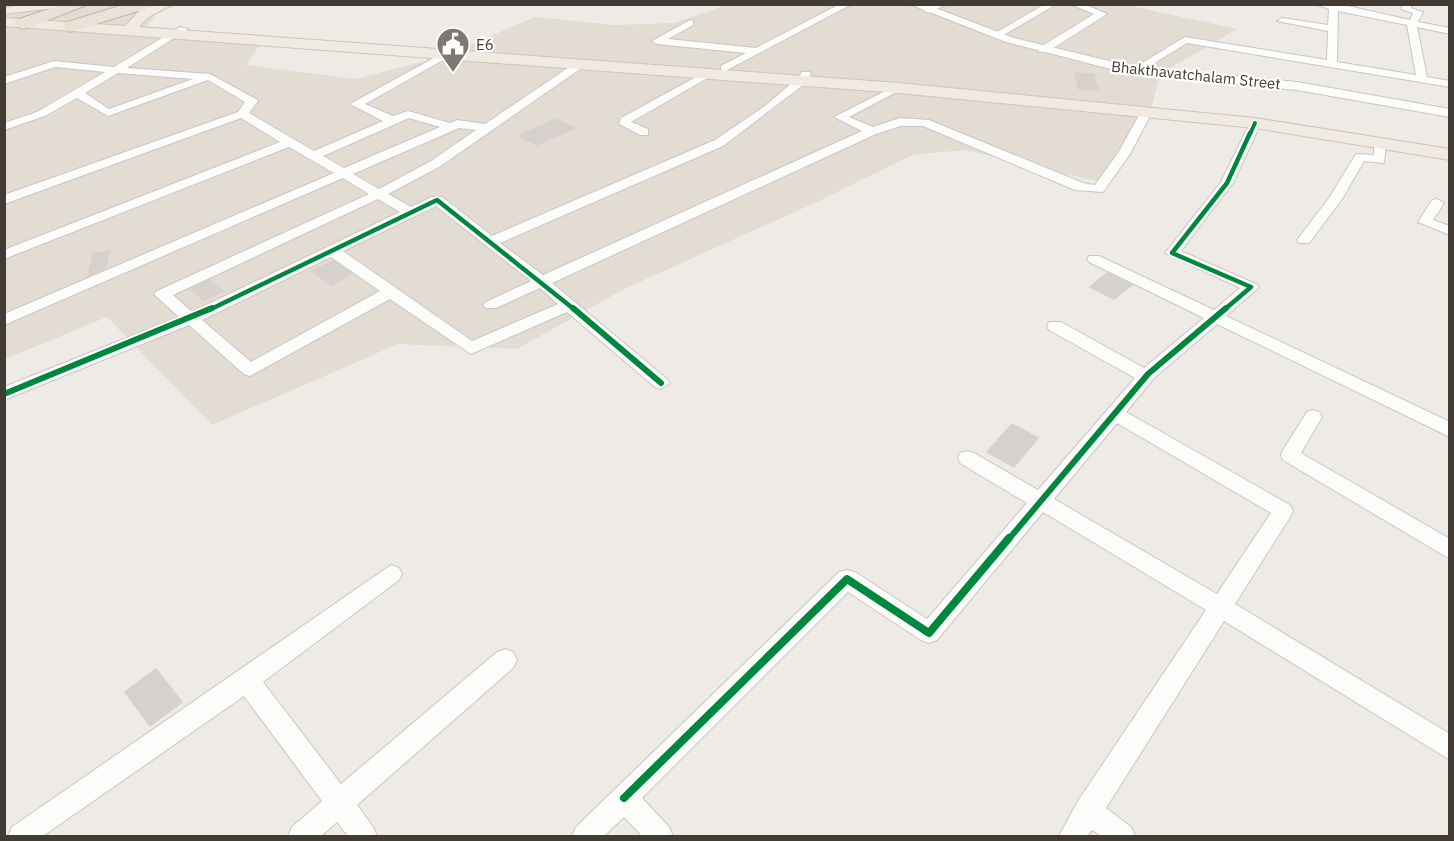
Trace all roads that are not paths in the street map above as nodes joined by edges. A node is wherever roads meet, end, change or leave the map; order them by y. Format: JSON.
{"nodes":[{"id":1,"x":81,"y":4,"type":"edge"},
{"id":2,"x":168,"y":4,"type":"edge"},
{"id":3,"x":848,"y":4,"type":"edge"},
{"id":4,"x":914,"y":4,"type":"edge"},
{"id":5,"x":943,"y":4,"type":"edge"},
{"id":6,"x":1053,"y":4,"type":"edge"},
{"id":7,"x":1074,"y":4,"type":"edge"},
{"id":8,"x":1319,"y":4,"type":"edge"},
{"id":9,"x":1408,"y":4,"type":"edge"},
{"id":10,"x":55,"y":5,"type":"edge"},
{"id":11,"x":1334,"y":6,"type":"edge"},
{"id":12,"x":148,"y":7,"type":"edge"},
{"id":13,"x":928,"y":10,"type":"junction"},
{"id":14,"x":4,"y":12,"type":"edge"},
{"id":15,"x":4,"y":17,"type":"edge"},
{"id":16,"x":39,"y":18,"type":"junction"},
{"id":17,"x":1282,"y":21,"type":"dead end"},
{"id":18,"x":4,"y":22,"type":"edge"},
{"id":19,"x":690,"y":23,"type":"dead end"},
{"id":20,"x":22,"y":24,"type":"junction"},
{"id":21,"x":77,"y":25,"type":"junction"},
{"id":22,"x":1412,"y":25,"type":"junction"},
{"id":23,"x":132,"y":26,"type":"junction"},
{"id":24,"x":1333,"y":29,"type":"junction"},
{"id":25,"x":1449,"y":30,"type":"edge"},
{"id":26,"x":179,"y":31,"type":"junction"},
{"id":27,"x":997,"y":35,"type":"junction"},
{"id":28,"x":1044,"y":50,"type":"junction"},
{"id":29,"x":757,"y":51,"type":"junction"},
{"id":30,"x":447,"y":55,"type":"junction"},
{"id":31,"x":1332,"y":64,"type":"junction"},
{"id":32,"x":579,"y":65,"type":"junction"},
{"id":33,"x":116,"y":70,"type":"junction"},
{"id":34,"x":719,"y":70,"type":"junction"},
{"id":35,"x":1134,"y":71,"type":"junction"},
{"id":36,"x":210,"y":77,"type":"junction"},
{"id":37,"x":805,"y":77,"type":"junction"},
{"id":38,"x":1422,"y":79,"type":"junction"},
{"id":39,"x":4,"y":81,"type":"edge"},
{"id":40,"x":1449,"y":84,"type":"edge"},
{"id":41,"x":899,"y":88,"type":"junction"},
{"id":42,"x":77,"y":93,"type":"junction"},
{"id":43,"x":1146,"y":112,"type":"junction"},
{"id":44,"x":1449,"y":113,"type":"edge"},
{"id":45,"x":242,"y":114,"type":"junction"},
{"id":46,"x":393,"y":121,"type":"junction"},
{"id":47,"x":1255,"y":123,"type":"junction"},
{"id":48,"x":451,"y":127,"type":"junction"},
{"id":49,"x":4,"y":128,"type":"edge"},
{"id":50,"x":485,"y":128,"type":"junction"},
{"id":51,"x":872,"y":131,"type":"junction"},
{"id":52,"x":644,"y":132,"type":"dead end"},
{"id":53,"x":290,"y":142,"type":"junction"},
{"id":54,"x":1380,"y":142,"type":"junction"},
{"id":55,"x":1449,"y":149,"type":"edge"},
{"id":56,"x":1449,"y":155,"type":"edge"},
{"id":57,"x":314,"y":156,"type":"junction"},
{"id":58,"x":344,"y":174,"type":"junction"},
{"id":59,"x":379,"y":194,"type":"junction"},
{"id":60,"x":4,"y":200,"type":"edge"},
{"id":61,"x":1437,"y":203,"type":"dead end"},
{"id":62,"x":411,"y":213,"type":"junction"},
{"id":63,"x":1449,"y":231,"type":"edge"},
{"id":64,"x":1304,"y":240,"type":"dead end"},
{"id":65,"x":492,"y":241,"type":"junction"},
{"id":66,"x":333,"y":251,"type":"junction"},
{"id":67,"x":4,"y":255,"type":"edge"},
{"id":68,"x":1094,"y":259,"type":"dead end"},
{"id":69,"x":542,"y":282,"type":"junction"},
{"id":70,"x":392,"y":292,"type":"junction"},
{"id":71,"x":491,"y":305,"type":"dead end"},
{"id":72,"x":569,"y":305,"type":"junction"},
{"id":73,"x":1214,"y":318,"type":"junction"},
{"id":74,"x":190,"y":319,"type":"junction"},
{"id":75,"x":4,"y":320,"type":"edge"},
{"id":76,"x":1055,"y":326,"type":"dead end"},
{"id":77,"x":1146,"y":377,"type":"junction"},
{"id":78,"x":661,"y":383,"type":"dead end"},
{"id":79,"x":4,"y":394,"type":"edge"},
{"id":80,"x":1116,"y":414,"type":"junction"},
{"id":81,"x":1312,"y":417,"type":"dead end"},
{"id":82,"x":1449,"y":430,"type":"edge"},
{"id":83,"x":967,"y":458,"type":"dead end"},
{"id":84,"x":1041,"y":502,"type":"junction"},
{"id":85,"x":1449,"y":550,"type":"edge"},
{"id":86,"x":391,"y":574,"type":"dead end"},
{"id":87,"x":1222,"y":608,"type":"junction"},
{"id":88,"x":505,"y":660,"type":"dead end"},
{"id":89,"x":247,"y":680,"type":"junction"},
{"id":90,"x":1449,"y":748,"type":"edge"},
{"id":91,"x":624,"y":798,"type":"junction"},
{"id":92,"x":339,"y":803,"type":"junction"},
{"id":93,"x":1087,"y":810,"type":"junction"},
{"id":94,"x":21,"y":837,"type":"edge"},
{"id":95,"x":301,"y":837,"type":"edge"},
{"id":96,"x":364,"y":837,"type":"edge"},
{"id":97,"x":585,"y":837,"type":"edge"},
{"id":98,"x":660,"y":837,"type":"edge"},
{"id":99,"x":1072,"y":837,"type":"edge"},
{"id":100,"x":1122,"y":837,"type":"edge"}],
"edges":[{"from":1,"to":16,"type":"highway"},
{"from":2,"to":12,"type":"main road"},
{"from":3,"to":29,"type":"street"},
{"from":4,"to":13,"type":"street","name":"Bhakthavatchalam Street"},
{"from":5,"to":13,"type":"street"},
{"from":6,"to":27,"type":"street"},
{"from":7,"to":28,"type":"street"},
{"from":8,"to":11,"type":"street"},
{"from":9,"to":22,"type":"street"},
{"from":10,"to":14,"type":"main road"},
{"from":11,"to":22,"type":"street"},
{"from":11,"to":24,"type":"street"},
{"from":12,"to":21,"type":"highway"},
{"from":12,"to":23,"type":"main road"},
{"from":13,"to":27,"type":"street","name":"Bhakthavatchalam Street"},
{"from":15,"to":16,"type":"main road"},
{"from":16,"to":20,"type":"highway"},
{"from":16,"to":21,"type":"main road"},
{"from":17,"to":24,"type":"street"},
{"from":18,"to":20,"type":"main road"},
{"from":19,"to":29,"type":"street"},
{"from":20,"to":21,"type":"main road"},
{"from":21,"to":23,"type":"main road"},
{"from":21,"to":26,"type":"main road"},
{"from":22,"to":25,"type":"street"},
{"from":22,"to":38,"type":"street"},
{"from":23,"to":26,"type":"main road"},
{"from":24,"to":31,"type":"street"},
{"from":26,"to":30,"type":"main road"},
{"from":26,"to":33,"type":"street"},
{"from":26,"to":34,"type":"main road"},
{"from":27,"to":28,"type":"street","name":"Bhakthavatchalam Street"},
{"from":28,"to":35,"type":"street","name":"Bhakthavatchalam Street"},
{"from":29,"to":34,"type":"street"},
{"from":30,"to":32,"type":"main road"},
{"from":30,"to":46,"type":"street"},
{"from":31,"to":35,"type":"street"},
{"from":31,"to":38,"type":"street"},
{"from":32,"to":34,"type":"main road"},
{"from":32,"to":50,"type":"street"},
{"from":33,"to":36,"type":"street"},
{"from":33,"to":39,"type":"street"},
{"from":33,"to":42,"type":"street"},
{"from":34,"to":37,"type":"main road"},
{"from":34,"to":52,"type":"street"},
{"from":35,"to":44,"type":"street","name":"Bhakthavatchalam Street"},
{"from":36,"to":42,"type":"street"},
{"from":36,"to":45,"type":"street"},
{"from":37,"to":41,"type":"main road"},
{"from":37,"to":55,"type":"main road"},
{"from":37,"to":65,"type":"street"},
{"from":38,"to":40,"type":"street"},
{"from":41,"to":43,"type":"main road"},
{"from":41,"to":51,"type":"street"},
{"from":42,"to":49,"type":"street"},
{"from":43,"to":47,"type":"main road"},
{"from":43,"to":51,"type":"street"},
{"from":45,"to":53,"type":"street"},
{"from":45,"to":60,"type":"street"},
{"from":46,"to":48,"type":"street"},
{"from":46,"to":57,"type":"street"},
{"from":47,"to":54,"type":"main road"},
{"from":47,"to":73,"type":"street"},
{"from":48,"to":50,"type":"street"},
{"from":48,"to":58,"type":"street"},
{"from":50,"to":59,"type":"street"},
{"from":51,"to":69,"type":"street"},
{"from":53,"to":57,"type":"street"},
{"from":53,"to":67,"type":"street"},
{"from":54,"to":56,"type":"main road"},
{"from":54,"to":64,"type":"street"},
{"from":57,"to":58,"type":"street"},
{"from":58,"to":59,"type":"street"},
{"from":58,"to":75,"type":"street"},
{"from":59,"to":62,"type":"street"},
{"from":59,"to":74,"type":"street"},
{"from":61,"to":63,"type":"street"},
{"from":62,"to":65,"type":"street"},
{"from":62,"to":66,"type":"street"},
{"from":65,"to":69,"type":"street"},
{"from":66,"to":70,"type":"street"},
{"from":66,"to":74,"type":"street"},
{"from":68,"to":73,"type":"street"},
{"from":69,"to":71,"type":"street"},
{"from":69,"to":72,"type":"street"},
{"from":70,"to":72,"type":"street"},
{"from":70,"to":74,"type":"street"},
{"from":72,"to":78,"type":"street"},
{"from":73,"to":77,"type":"street"},
{"from":73,"to":82,"type":"street"},
{"from":74,"to":79,"type":"street"},
{"from":76,"to":77,"type":"street"},
{"from":77,"to":80,"type":"street"},
{"from":80,"to":84,"type":"street"},
{"from":80,"to":87,"type":"street"},
{"from":81,"to":85,"type":"street"},
{"from":83,"to":84,"type":"street"},
{"from":84,"to":87,"type":"street"},
{"from":84,"to":91,"type":"street"},
{"from":86,"to":89,"type":"street"},
{"from":87,"to":90,"type":"street"},
{"from":87,"to":93,"type":"street"},
{"from":88,"to":92,"type":"street"},
{"from":89,"to":92,"type":"street"},
{"from":89,"to":94,"type":"street"},
{"from":91,"to":97,"type":"street"},
{"from":91,"to":98,"type":"street"},
{"from":92,"to":95,"type":"street"},
{"from":92,"to":96,"type":"street"},
{"from":93,"to":99,"type":"street"},
{"from":93,"to":100,"type":"street"}]}
